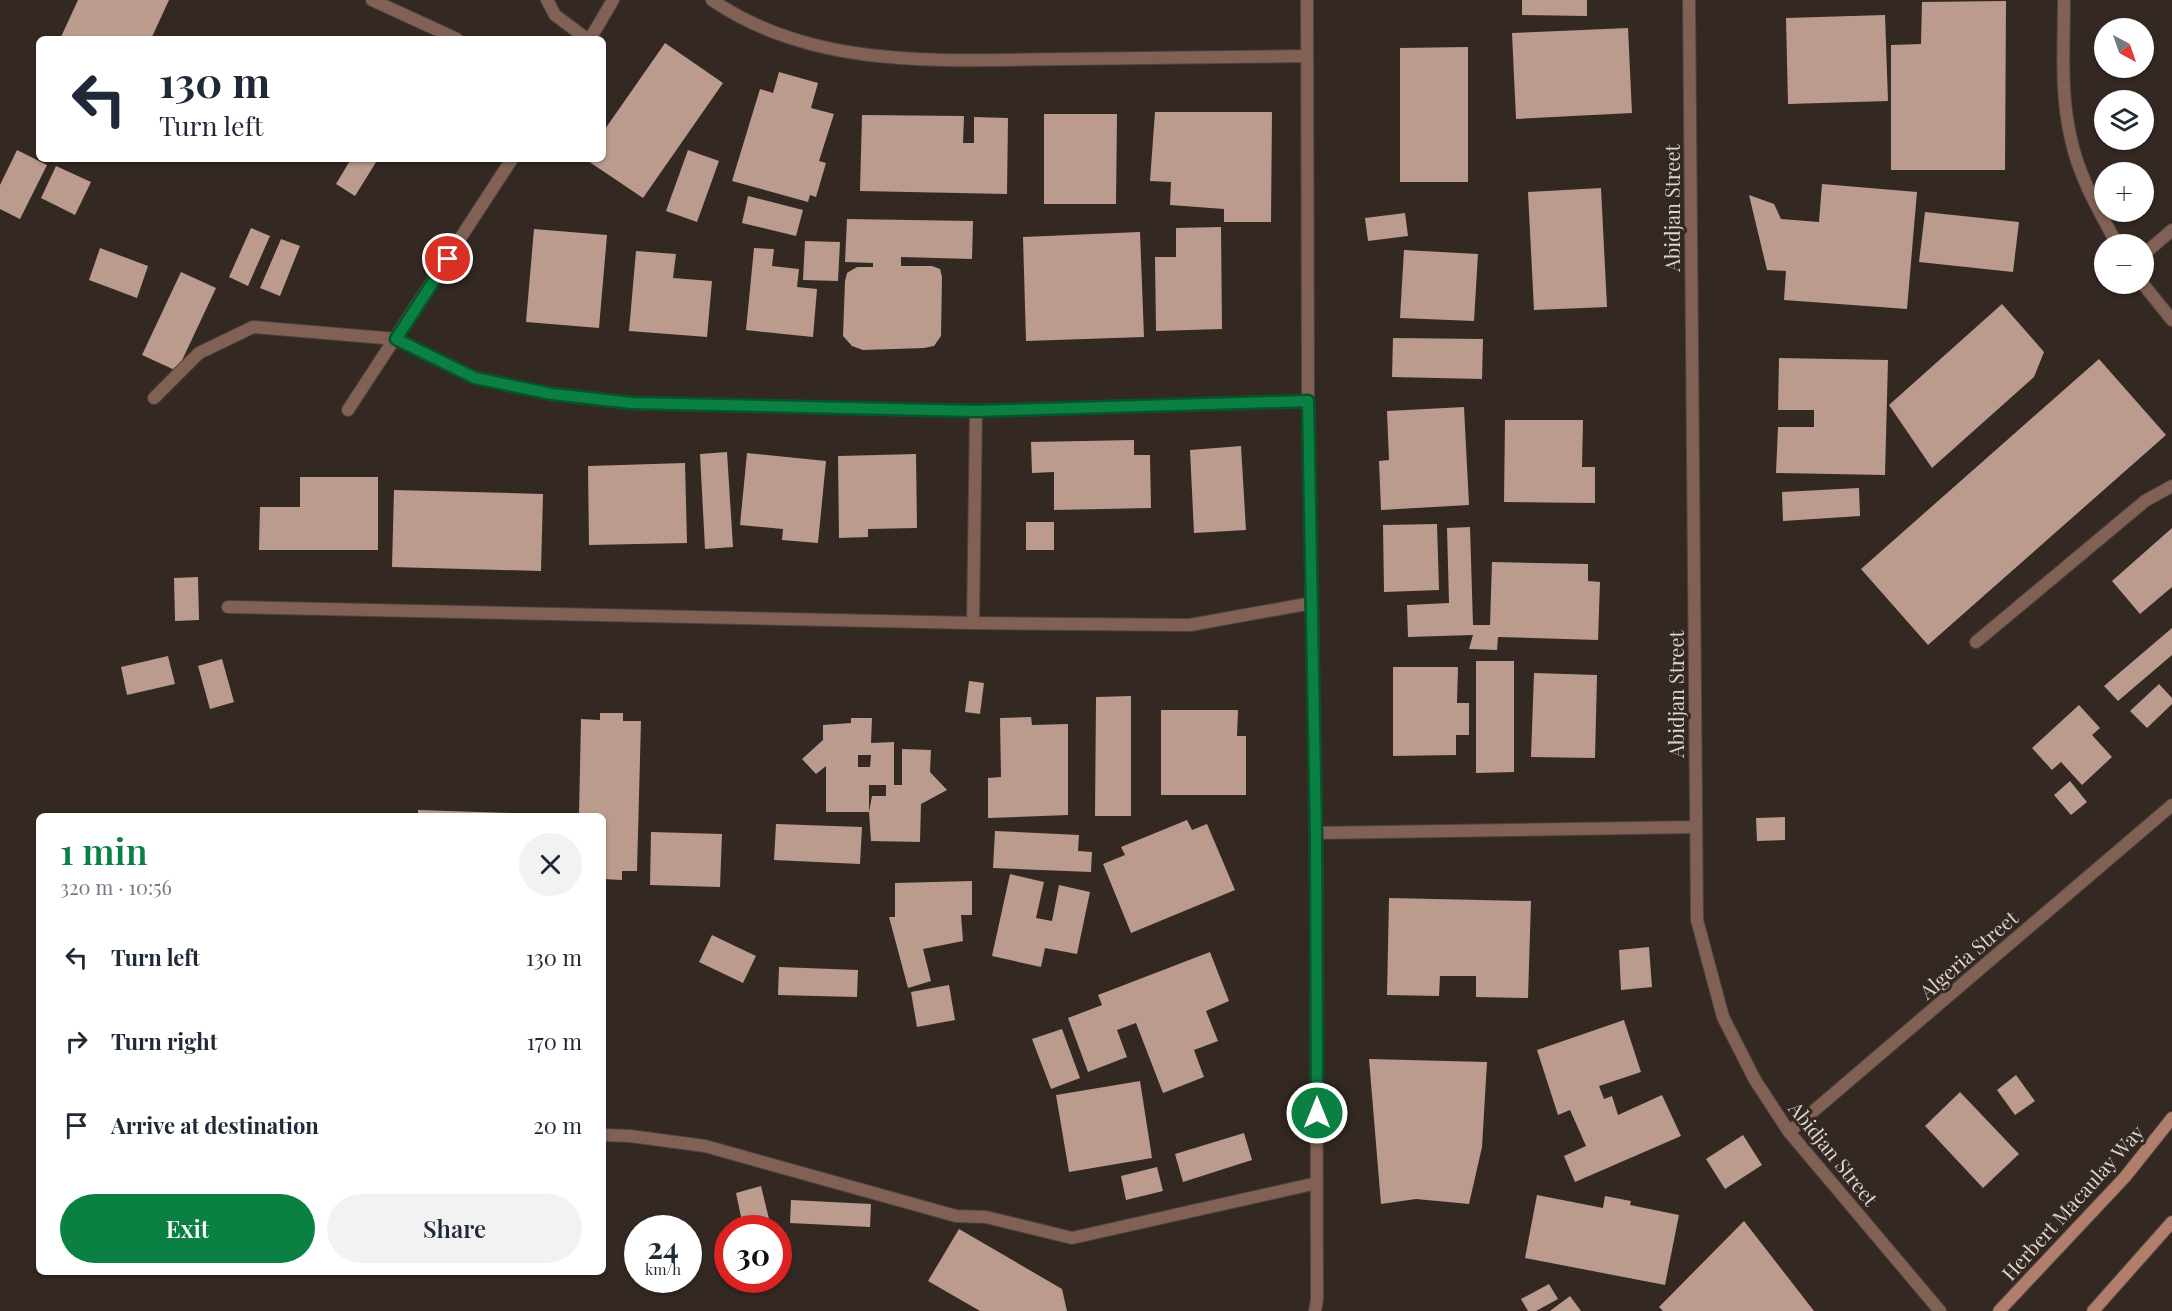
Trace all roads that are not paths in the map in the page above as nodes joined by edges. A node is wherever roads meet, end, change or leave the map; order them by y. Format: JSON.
{"nodes":[{"id":1,"x":372,"y":0,"type":"edge"},
{"id":2,"x":547,"y":0,"type":"edge"},
{"id":3,"x":614,"y":0,"type":"edge"},
{"id":4,"x":712,"y":0,"type":"edge"},
{"id":5,"x":1307,"y":0,"type":"edge"},
{"id":6,"x":1689,"y":0,"type":"edge"},
{"id":7,"x":2064,"y":0,"type":"edge"},
{"id":8,"x":450,"y":36,"type":"edge"},
{"id":9,"x":584,"y":36,"type":"edge"},
{"id":10,"x":590,"y":36,"type":"edge"},
{"id":11,"x":1307,"y":56,"type":"junction"},
{"id":12,"x":510,"y":162,"type":"edge"},
{"id":13,"x":2172,"y":230,"type":"edge"},
{"id":14,"x":2112,"y":234,"type":"edge"},
{"id":15,"x":2154,"y":245,"type":"edge"},
{"id":16,"x":2151,"y":294,"type":"edge"},
{"id":17,"x":2172,"y":320,"type":"edge"},
{"id":18,"x":396,"y":339,"type":"junction"},
{"id":19,"x":154,"y":398,"type":"dead end"},
{"id":20,"x":1308,"y":401,"type":"junction"},
{"id":21,"x":348,"y":410,"type":"dead end"},
{"id":22,"x":976,"y":411,"type":"junction"},
{"id":23,"x":2172,"y":486,"type":"edge"},
{"id":24,"x":1312,"y":603,"type":"junction"},
{"id":25,"x":228,"y":607,"type":"dead end"},
{"id":26,"x":973,"y":623,"type":"junction"},
{"id":27,"x":1976,"y":642,"type":"dead end"},
{"id":28,"x":2172,"y":805,"type":"edge"},
{"id":29,"x":1695,"y":827,"type":"junction"},
{"id":30,"x":1316,"y":834,"type":"junction"},
{"id":31,"x":2172,"y":1118,"type":"edge"},
{"id":32,"x":1789,"y":1132,"type":"junction"},
{"id":33,"x":606,"y":1135,"type":"edge"},
{"id":34,"x":1317,"y":1184,"type":"junction"},
{"id":35,"x":2172,"y":1222,"type":"edge"},
{"id":36,"x":1315,"y":1311,"type":"edge"},
{"id":37,"x":1940,"y":1311,"type":"edge"},
{"id":38,"x":1999,"y":1311,"type":"edge"},
{"id":39,"x":2093,"y":1311,"type":"edge"}],
"edges":[{"from":1,"to":8,"type":"street"},
{"from":2,"to":9,"type":"street"},
{"from":3,"to":10,"type":"street"},
{"from":4,"to":11,"type":"street"},
{"from":5,"to":11,"type":"street"},
{"from":6,"to":29,"type":"street","name":"Abidjan Street"},
{"from":7,"to":14,"type":"street"},
{"from":11,"to":20,"type":"street"},
{"from":12,"to":18,"type":"street"},
{"from":13,"to":15,"type":"street"},
{"from":16,"to":17,"type":"street"},
{"from":18,"to":19,"type":"street"},
{"from":18,"to":21,"type":"street"},
{"from":18,"to":22,"type":"street"},
{"from":20,"to":22,"type":"street"},
{"from":20,"to":24,"type":"street"},
{"from":22,"to":26,"type":"street"},
{"from":23,"to":27,"type":"street"},
{"from":24,"to":26,"type":"street"},
{"from":24,"to":30,"type":"street"},
{"from":25,"to":26,"type":"street"},
{"from":28,"to":32,"type":"street","name":"Algeria Street"},
{"from":29,"to":30,"type":"street"},
{"from":29,"to":32,"type":"street","name":"Abidjan Street"},
{"from":30,"to":34,"type":"street"},
{"from":31,"to":38,"type":"main road","name":"Herbert Macaulay Way"},
{"from":32,"to":37,"type":"street","name":"Abidjan Street"},
{"from":33,"to":34,"type":"street"},
{"from":34,"to":36,"type":"street"},
{"from":35,"to":39,"type":"main road"}]}
